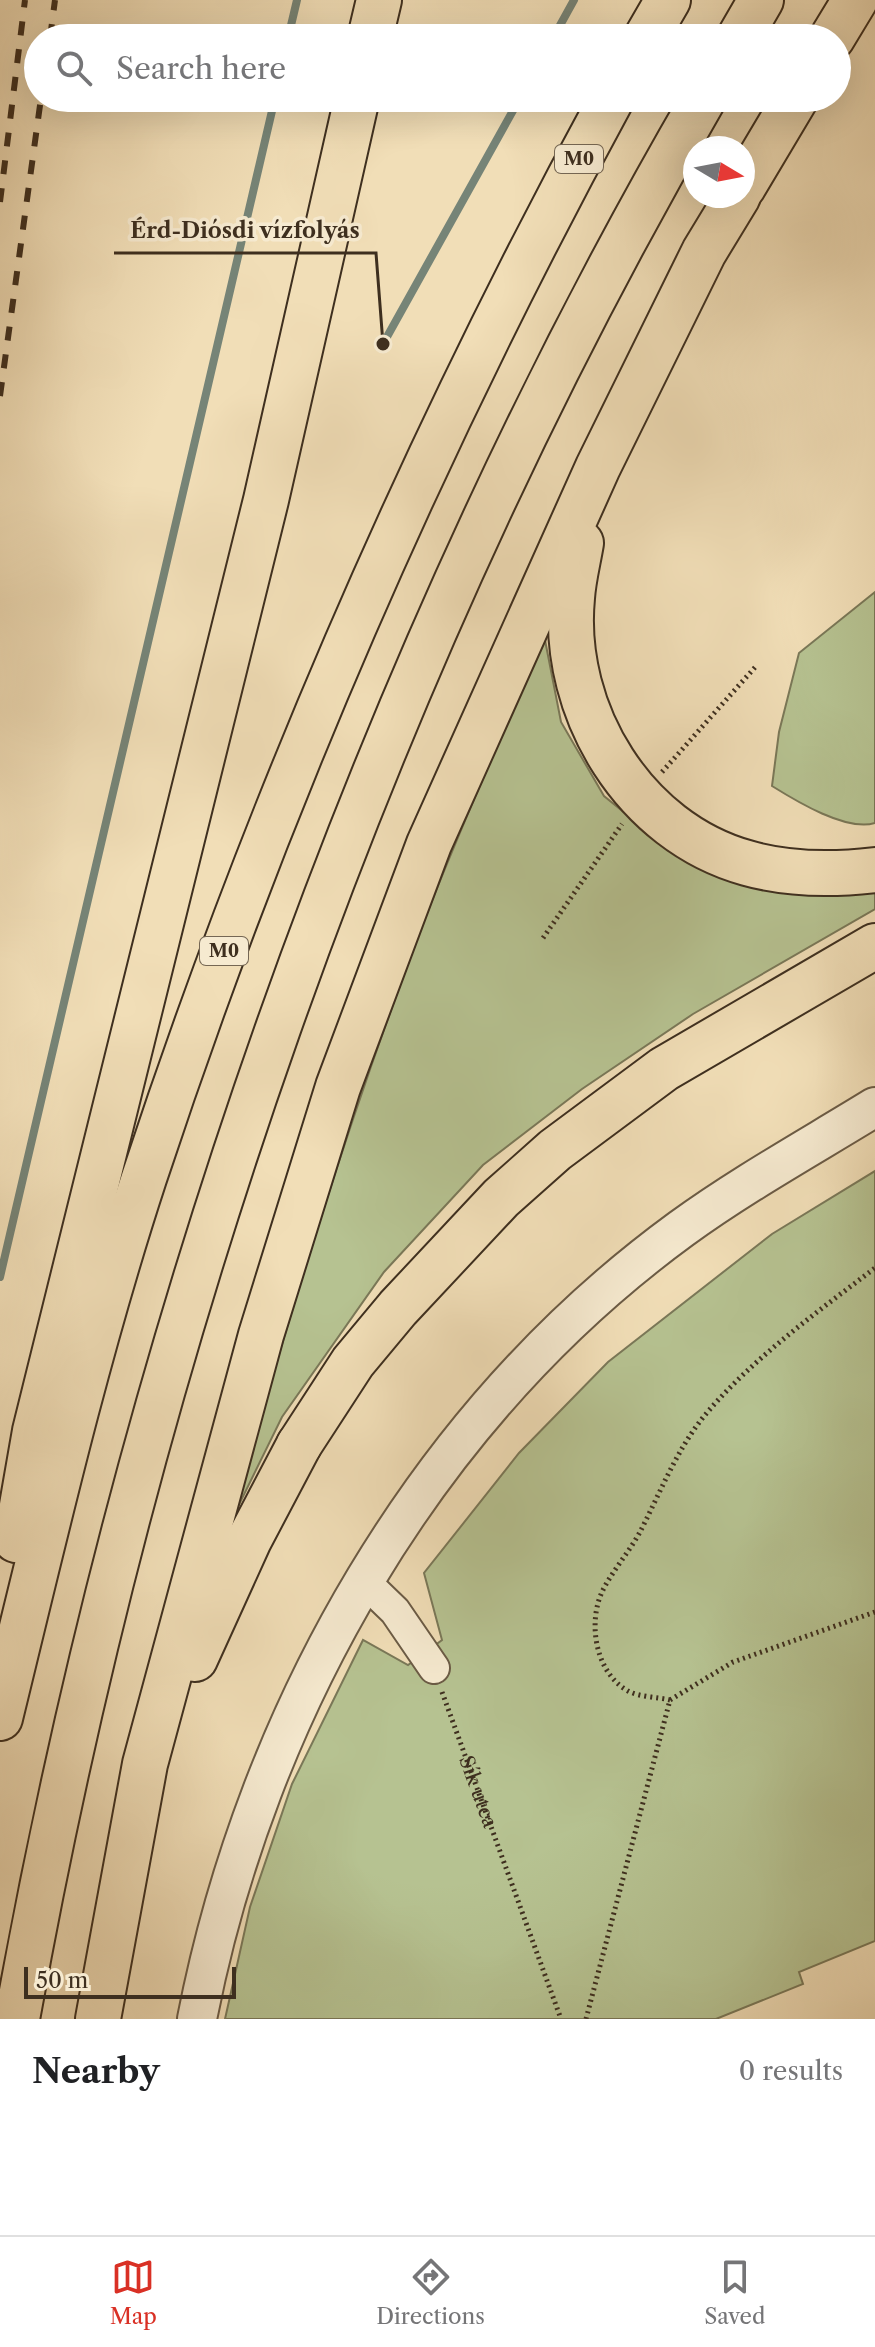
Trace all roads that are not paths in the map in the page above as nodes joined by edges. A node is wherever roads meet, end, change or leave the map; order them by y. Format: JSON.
{"nodes":[{"id":1,"x":379,"y":0,"type":"edge"},
{"id":2,"x":668,"y":0,"type":"edge"},
{"id":3,"x":761,"y":0,"type":"edge"},
{"id":4,"x":855,"y":0,"type":"edge"},
{"id":5,"x":373,"y":24,"type":"edge"},
{"id":6,"x":654,"y":24,"type":"edge"},
{"id":7,"x":747,"y":24,"type":"edge"},
{"id":8,"x":840,"y":24,"type":"edge"},
{"id":9,"x":354,"y":112,"type":"edge"},
{"id":10,"x":604,"y":112,"type":"edge"},
{"id":11,"x":696,"y":112,"type":"edge"},
{"id":12,"x":788,"y":112,"type":"edge"},
{"id":13,"x":755,"y":167,"type":"edge"},
{"id":14,"x":731,"y":208,"type":"edge"},
{"id":15,"x":598,"y":467,"type":"junction"},
{"id":16,"x":875,"y":870,"type":"edge"},
{"id":17,"x":875,"y":946,"type":"edge"},
{"id":18,"x":875,"y":1107,"type":"edge"},
{"id":19,"x":364,"y":1581,"type":"junction"},
{"id":20,"x":434,"y":1668,"type":"road end"},
{"id":21,"x":0,"y":1701,"type":"edge"},
{"id":22,"x":0,"y":1718,"type":"edge"},
{"id":23,"x":115,"y":1917,"type":"junction"},
{"id":24,"x":17,"y":2019,"type":"edge"},
{"id":25,"x":98,"y":2019,"type":"edge"},
{"id":26,"x":197,"y":2019,"type":"edge"}],
"edges":[{"from":1,"to":5,"type":"highway"},
{"from":2,"to":6,"type":"highway"},
{"from":3,"to":7,"type":"highway"},
{"from":4,"to":8,"type":"highway"},
{"from":9,"to":21,"type":"highway"},
{"from":10,"to":22,"type":"highway","number":"M0"},
{"from":11,"to":24,"type":"highway"},
{"from":12,"to":13,"type":"highway"},
{"from":14,"to":15,"type":"highway"},
{"from":15,"to":16,"type":"highway"},
{"from":15,"to":23,"type":"highway"},
{"from":17,"to":23,"type":"highway"},
{"from":18,"to":19,"type":"street"},
{"from":19,"to":20,"type":"street"},
{"from":19,"to":26,"type":"street"},
{"from":23,"to":25,"type":"highway"}]}
